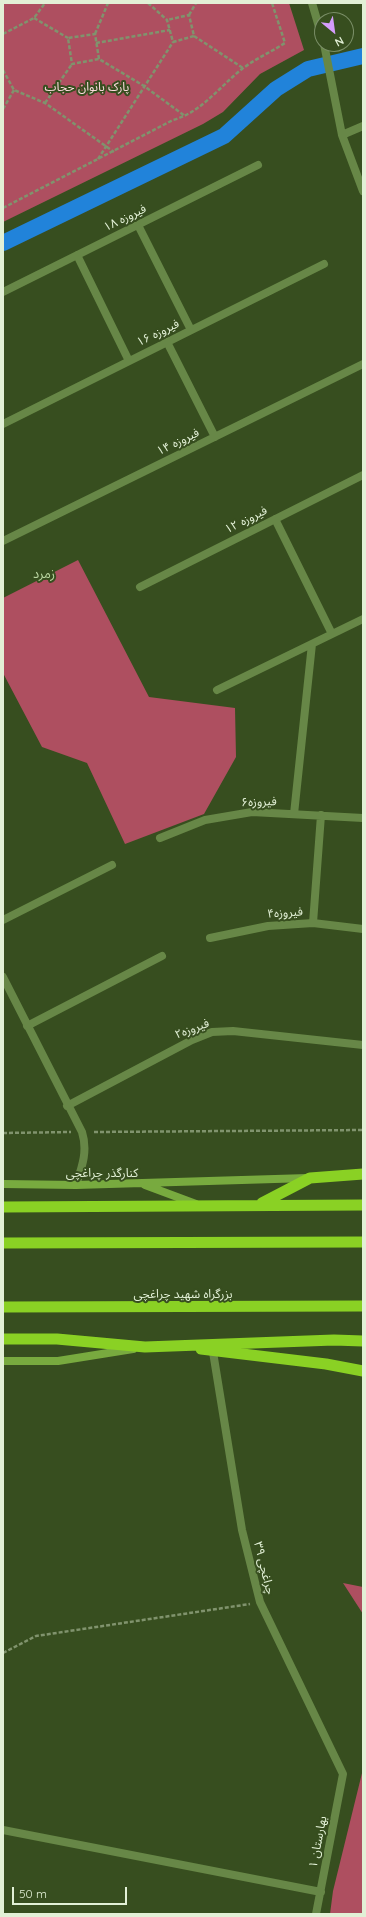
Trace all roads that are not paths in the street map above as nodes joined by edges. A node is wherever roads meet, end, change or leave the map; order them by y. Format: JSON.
{"nodes":[{"id":1,"x":326,"y":52,"type":"edge"},
{"id":2,"x":363,"y":126,"type":"edge"},
{"id":3,"x":342,"y":135,"type":"junction"},
{"id":4,"x":258,"y":165,"type":"dead end"},
{"id":5,"x":363,"y":191,"type":"edge"},
{"id":6,"x":138,"y":225,"type":"junction"},
{"id":7,"x":77,"y":255,"type":"junction"},
{"id":8,"x":324,"y":264,"type":"dead end"},
{"id":9,"x":3,"y":292,"type":"edge"},
{"id":10,"x":191,"y":330,"type":"junction"},
{"id":11,"x":167,"y":342,"type":"junction"},
{"id":12,"x":129,"y":361,"type":"junction"},
{"id":13,"x":363,"y":364,"type":"edge"},
{"id":14,"x":3,"y":424,"type":"edge"},
{"id":15,"x":215,"y":437,"type":"junction"},
{"id":16,"x":363,"y":475,"type":"edge"},
{"id":17,"x":275,"y":519,"type":"junction"},
{"id":18,"x":3,"y":541,"type":"edge"},
{"id":19,"x":140,"y":587,"type":"dead end"},
{"id":20,"x":363,"y":619,"type":"edge"},
{"id":21,"x":332,"y":634,"type":"junction"},
{"id":22,"x":312,"y":644,"type":"junction"},
{"id":23,"x":217,"y":690,"type":"dead end"},
{"id":24,"x":294,"y":814,"type":"junction"},
{"id":25,"x":321,"y":815,"type":"junction"},
{"id":26,"x":363,"y":818,"type":"edge"},
{"id":27,"x":160,"y":838,"type":"dead end"},
{"id":28,"x":112,"y":865,"type":"dead end"},
{"id":29,"x":3,"y":920,"type":"edge"},
{"id":30,"x":313,"y":923,"type":"junction"},
{"id":31,"x":363,"y":929,"type":"edge"},
{"id":32,"x":210,"y":938,"type":"dead end"},
{"id":33,"x":162,"y":956,"type":"dead end"},
{"id":34,"x":3,"y":977,"type":"edge"},
{"id":35,"x":28,"y":1026,"type":"junction"},
{"id":36,"x":363,"y":1045,"type":"edge"},
{"id":37,"x":67,"y":1106,"type":"junction"},
{"id":38,"x":363,"y":1174,"type":"edge"},
{"id":39,"x":310,"y":1178,"type":"junction"},
{"id":40,"x":3,"y":1184,"type":"edge"},
{"id":41,"x":141,"y":1184,"type":"junction"},
{"id":42,"x":76,"y":1185,"type":"junction"},
{"id":43,"x":197,"y":1205,"type":"junction"},
{"id":44,"x":260,"y":1205,"type":"junction"},
{"id":45,"x":363,"y":1205,"type":"edge"},
{"id":46,"x":3,"y":1207,"type":"edge"},
{"id":47,"x":363,"y":1242,"type":"edge"},
{"id":48,"x":3,"y":1243,"type":"edge"},
{"id":49,"x":363,"y":1306,"type":"edge"},
{"id":50,"x":3,"y":1307,"type":"edge"},
{"id":51,"x":3,"y":1339,"type":"edge"},
{"id":52,"x":363,"y":1341,"type":"edge"},
{"id":53,"x":176,"y":1345,"type":"junction"},
{"id":54,"x":145,"y":1347,"type":"junction"},
{"id":55,"x":213,"y":1352,"type":"junction"},
{"id":56,"x":3,"y":1361,"type":"edge"},
{"id":57,"x":363,"y":1371,"type":"edge"},
{"id":58,"x":343,"y":1774,"type":"joint"},
{"id":59,"x":3,"y":1830,"type":"edge"},
{"id":60,"x":321,"y":1892,"type":"junction"},
{"id":61,"x":316,"y":1914,"type":"edge"}],
"edges":[{"from":1,"to":3,"type":"street"},
{"from":2,"to":3,"type":"street"},
{"from":3,"to":5,"type":"street"},
{"from":4,"to":6,"type":"street","name":"فیروزه ۱۸"},
{"from":6,"to":7,"type":"street","name":"فیروزه ۱۸"},
{"from":6,"to":10,"type":"street"},
{"from":7,"to":9,"type":"street","name":"فیروزه ۱۸"},
{"from":7,"to":12,"type":"street"},
{"from":8,"to":10,"type":"street","name":"فیروزه ۱۶"},
{"from":10,"to":11,"type":"street","name":"فیروزه ۱۶"},
{"from":11,"to":12,"type":"street","name":"فیروزه ۱۶"},
{"from":11,"to":15,"type":"street"},
{"from":12,"to":14,"type":"street","name":"فیروزه ۱۶"},
{"from":13,"to":15,"type":"street","name":"فیروزه ۱۴"},
{"from":15,"to":18,"type":"street","name":"فیروزه ۱۴"},
{"from":16,"to":17,"type":"street","name":"فیروزه ۱۲"},
{"from":17,"to":19,"type":"street","name":"فیروزه ۱۲"},
{"from":17,"to":21,"type":"street"},
{"from":20,"to":21,"type":"street"},
{"from":21,"to":22,"type":"street"},
{"from":22,"to":23,"type":"street"},
{"from":22,"to":24,"type":"street"},
{"from":24,"to":25,"type":"street","name":"فیروزه۶"},
{"from":24,"to":27,"type":"street","name":"فیروزه۶"},
{"from":25,"to":26,"type":"street","name":"فیروزه۶"},
{"from":25,"to":30,"type":"street"},
{"from":28,"to":29,"type":"street"},
{"from":30,"to":31,"type":"street","name":"فیروزه۴"},
{"from":30,"to":32,"type":"street","name":"فیروزه۴"},
{"from":33,"to":35,"type":"street"},
{"from":34,"to":35,"type":"street"},
{"from":35,"to":37,"type":"street"},
{"from":36,"to":37,"type":"street","name":"فیروزه۲"},
{"from":37,"to":42,"type":"street"},
{"from":38,"to":39,"type":"highway"},
{"from":39,"to":41,"type":"main road"},
{"from":39,"to":44,"type":"highway"},
{"from":40,"to":42,"type":"main road","name":"کنارگذر چراغچی"},
{"from":41,"to":42,"type":"main road","name":"کنارگذر چراغچی"},
{"from":41,"to":43,"type":"main road","name":"کنارگذر چراغچی"},
{"from":43,"to":44,"type":"highway"},
{"from":43,"to":46,"type":"highway"},
{"from":44,"to":45,"type":"highway"},
{"from":47,"to":48,"type":"highway"},
{"from":49,"to":50,"type":"highway","name":"بزرگراه شهید چراغچی"},
{"from":51,"to":54,"type":"highway"},
{"from":52,"to":53,"type":"highway"},
{"from":53,"to":54,"type":"highway"},
{"from":53,"to":55,"type":"highway"},
{"from":54,"to":56,"type":"main road"},
{"from":55,"to":57,"type":"highway"},
{"from":55,"to":58,"type":"street","name":"چراغچی ۳۹"},
{"from":58,"to":60,"type":"street","name":"بهارستان ۱"},
{"from":59,"to":60,"type":"street"},
{"from":60,"to":61,"type":"street","name":"بهارستان ۱"}]}
